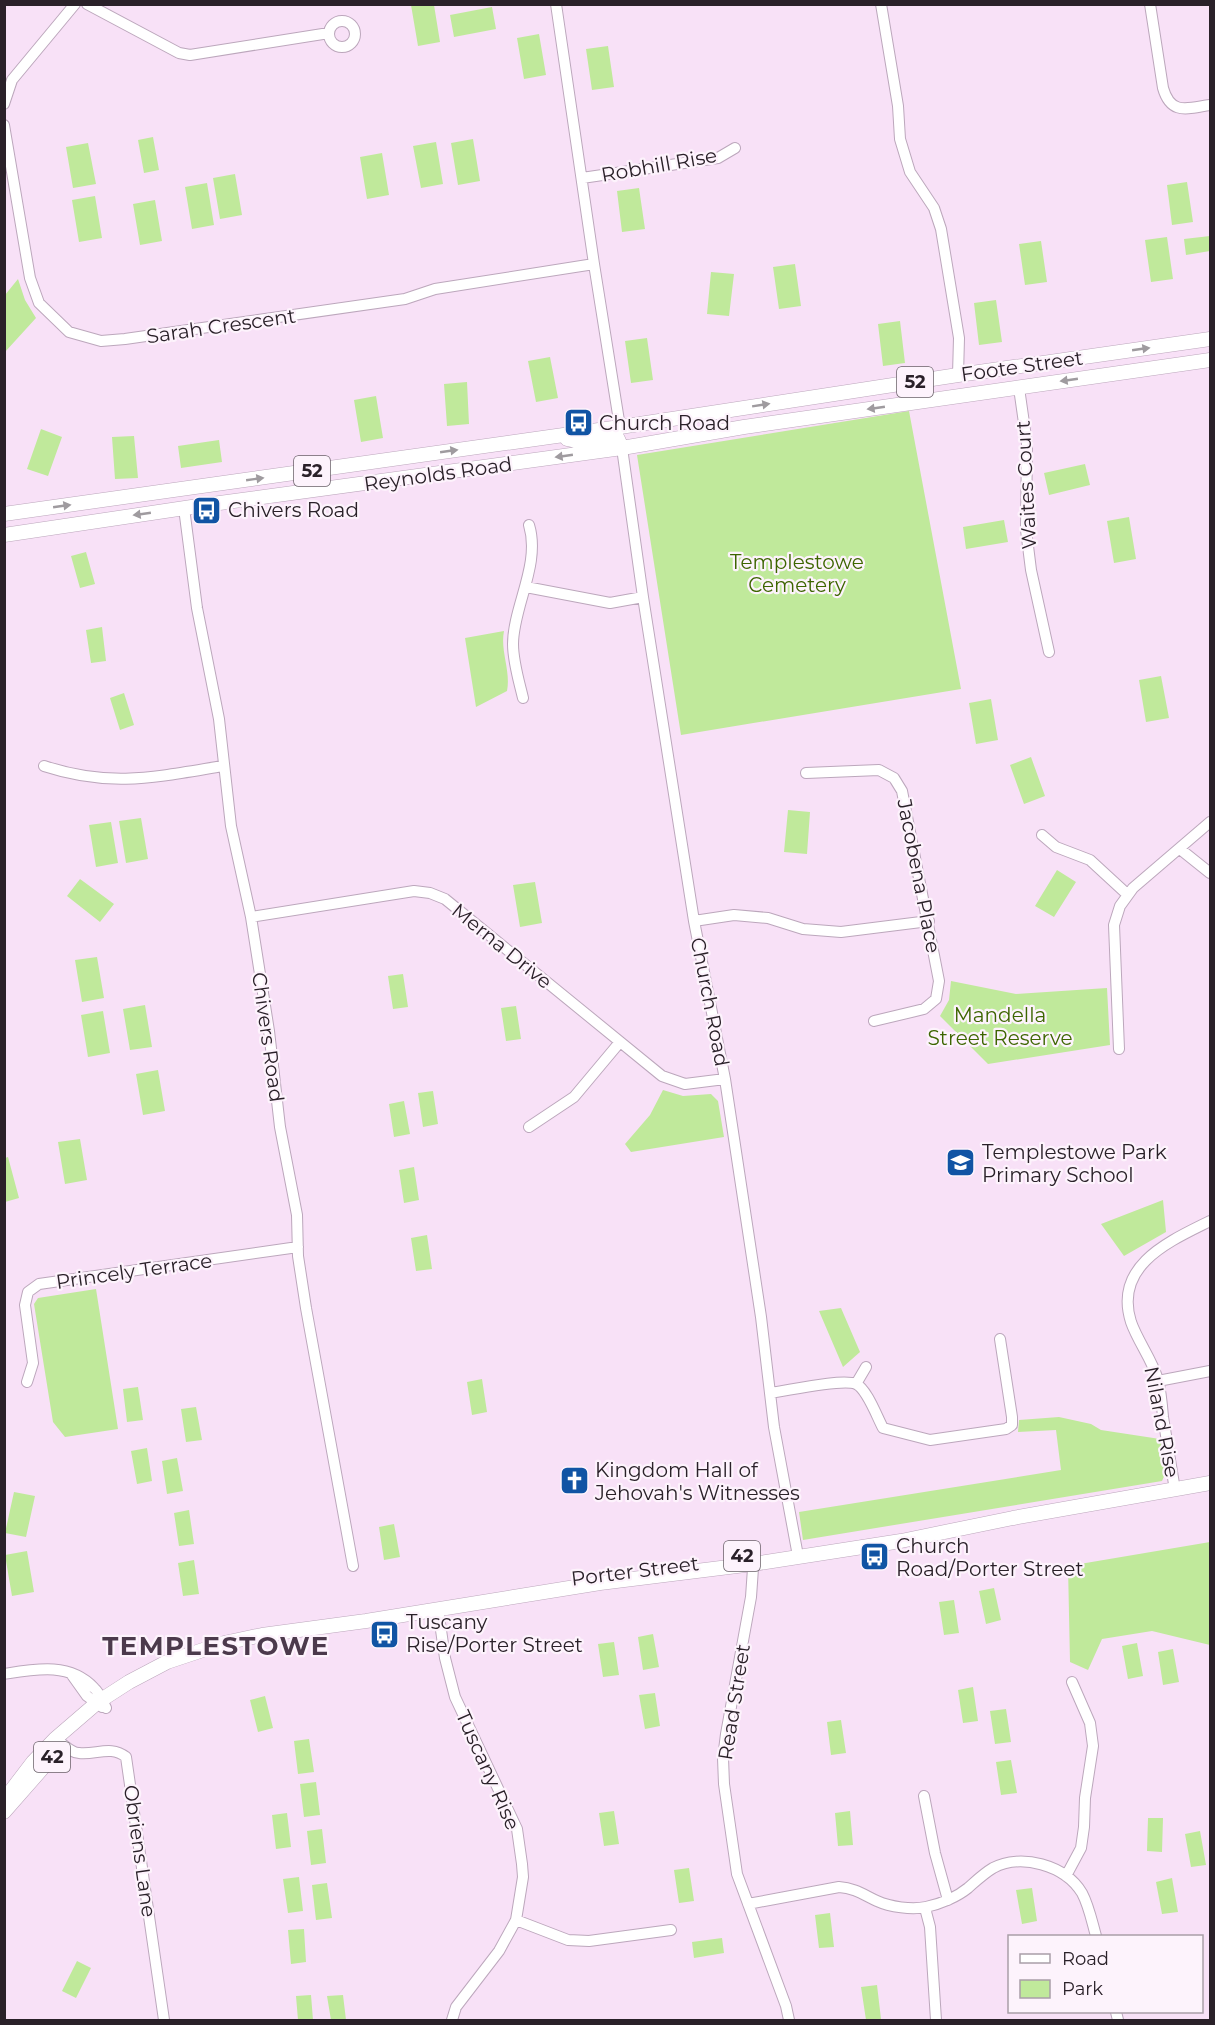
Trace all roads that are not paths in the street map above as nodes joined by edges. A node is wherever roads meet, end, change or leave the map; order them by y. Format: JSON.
{"nodes":[{"id":1,"x":75,"y":4,"type":"edge"},
{"id":2,"x":87,"y":4,"type":"edge"},
{"id":3,"x":556,"y":4,"type":"edge"},
{"id":4,"x":881,"y":4,"type":"edge"},
{"id":5,"x":1150,"y":4,"type":"edge"},
{"id":6,"x":329,"y":33,"type":"dead end"},
{"id":7,"x":4,"y":104,"type":"edge"},
{"id":8,"x":1210,"y":105,"type":"edge"},
{"id":9,"x":4,"y":125,"type":"edge"},
{"id":10,"x":735,"y":148,"type":"dead end"},
{"id":11,"x":582,"y":178,"type":"junction"},
{"id":12,"x":594,"y":264,"type":"junction"},
{"id":13,"x":1210,"y":339,"type":"edge"},
{"id":14,"x":1114,"y":353,"type":"junction"},
{"id":15,"x":1210,"y":360,"type":"edge"},
{"id":16,"x":1117,"y":374,"type":"junction"},
{"id":17,"x":958,"y":375,"type":"junction"},
{"id":18,"x":1018,"y":388,"type":"junction"},
{"id":19,"x":620,"y":427,"type":"junction"},
{"id":20,"x":556,"y":436,"type":"junction"},
{"id":21,"x":507,"y":443,"type":"junction"},
{"id":22,"x":622,"y":448,"type":"junction"},
{"id":23,"x":510,"y":464,"type":"junction"},
{"id":24,"x":184,"y":508,"type":"junction"},
{"id":25,"x":4,"y":514,"type":"edge"},
{"id":26,"x":529,"y":525,"type":"dead end"},
{"id":27,"x":4,"y":535,"type":"edge"},
{"id":28,"x":526,"y":587,"type":"junction"},
{"id":29,"x":643,"y":597,"type":"junction"},
{"id":30,"x":1049,"y":652,"type":"dead end"},
{"id":31,"x":523,"y":698,"type":"dead end"},
{"id":32,"x":44,"y":766,"type":"dead end"},
{"id":33,"x":223,"y":766,"type":"junction"},
{"id":34,"x":806,"y":773,"type":"dead end"},
{"id":35,"x":1210,"y":822,"type":"edge"},
{"id":36,"x":1042,"y":835,"type":"dead end"},
{"id":37,"x":1180,"y":849,"type":"junction"},
{"id":38,"x":1210,"y":873,"type":"edge"},
{"id":39,"x":1128,"y":895,"type":"junction"},
{"id":40,"x":251,"y":917,"type":"junction"},
{"id":41,"x":694,"y":921,"type":"junction"},
{"id":42,"x":928,"y":921,"type":"junction"},
{"id":43,"x":874,"y":1021,"type":"dead end"},
{"id":44,"x":620,"y":1042,"type":"junction"},
{"id":45,"x":1119,"y":1049,"type":"dead end"},
{"id":46,"x":725,"y":1079,"type":"junction"},
{"id":47,"x":529,"y":1127,"type":"dead end"},
{"id":48,"x":1210,"y":1221,"type":"edge"},
{"id":49,"x":298,"y":1247,"type":"junction"},
{"id":50,"x":1000,"y":1339,"type":"dead end"},
{"id":51,"x":866,"y":1367,"type":"dead end"},
{"id":52,"x":1210,"y":1371,"type":"edge"},
{"id":53,"x":1158,"y":1381,"type":"junction"},
{"id":54,"x":27,"y":1383,"type":"dead end"},
{"id":55,"x":856,"y":1384,"type":"junction"},
{"id":56,"x":770,"y":1393,"type":"junction"},
{"id":57,"x":1210,"y":1484,"type":"edge"},
{"id":58,"x":1175,"y":1490,"type":"junction"},
{"id":59,"x":797,"y":1552,"type":"junction"},
{"id":60,"x":754,"y":1559,"type":"junction"},
{"id":61,"x":353,"y":1566,"type":"dead end"},
{"id":62,"x":438,"y":1609,"type":"junction"},
{"id":63,"x":4,"y":1674,"type":"edge"},
{"id":64,"x":1072,"y":1682,"type":"dead end"},
{"id":65,"x":100,"y":1703,"type":"junction"},
{"id":66,"x":59,"y":1741,"type":"junction"},
{"id":67,"x":924,"y":1796,"type":"dead end"},
{"id":68,"x":4,"y":1800,"type":"edge"},
{"id":69,"x":4,"y":1812,"type":"edge"},
{"id":70,"x":1066,"y":1876,"type":"junction"},
{"id":71,"x":948,"y":1900,"type":"junction"},
{"id":72,"x":748,"y":1904,"type":"junction"},
{"id":73,"x":925,"y":1908,"type":"junction"},
{"id":74,"x":516,"y":1920,"type":"junction"},
{"id":75,"x":671,"y":1930,"type":"dead end"},
{"id":76,"x":1096,"y":1935,"type":"edge"},
{"id":77,"x":164,"y":2020,"type":"edge"},
{"id":78,"x":452,"y":2020,"type":"edge"},
{"id":79,"x":789,"y":2020,"type":"edge"},
{"id":80,"x":936,"y":2020,"type":"edge"}],
"edges":[{"from":1,"to":7,"type":"street"},
{"from":2,"to":6,"type":"street"},
{"from":3,"to":11,"type":"street"},
{"from":4,"to":17,"type":"street"},
{"from":5,"to":8,"type":"street"},
{"from":9,"to":12,"type":"street","name":"Sarah Crescent"},
{"from":10,"to":11,"type":"street","name":"Robhill Rise"},
{"from":11,"to":12,"type":"street"},
{"from":12,"to":19,"type":"street"},
{"from":14,"to":13,"type":"main road","name":"Foote Street","number":"52","one_way":true},
{"from":14,"to":16,"type":"main road"},
{"from":14,"to":17,"type":"main road","name":"Foote Street","number":"52"},
{"from":15,"to":16,"type":"main road","name":"Foote Street","number":"52"},
{"from":16,"to":18,"type":"main road","name":"Foote Street","number":"52","one_way":true},
{"from":19,"to":17,"type":"main road","name":"Foote Street","number":"52","one_way":true},
{"from":18,"to":22,"type":"main road","name":"Foote Street","number":"52","one_way":true},
{"from":18,"to":30,"type":"street","name":"Waites Court"},
{"from":19,"to":20,"type":"main road","name":"Reynolds Road","number":"52"},
{"from":20,"to":21,"type":"main road","name":"Reynolds Road","number":"52"},
{"from":20,"to":22,"type":"main road"},
{"from":21,"to":23,"type":"main road"},
{"from":25,"to":21,"type":"main road","name":"Reynolds Road","number":"52","one_way":true},
{"from":22,"to":23,"type":"main road","name":"Reynolds Road","number":"52","one_way":true},
{"from":22,"to":29,"type":"street","name":"Church Road"},
{"from":23,"to":24,"type":"main road","name":"Reynolds Road","number":"52"},
{"from":24,"to":27,"type":"main road","name":"Reynolds Road","number":"52","one_way":true},
{"from":24,"to":33,"type":"street","name":"Chivers Road"},
{"from":26,"to":28,"type":"street"},
{"from":28,"to":29,"type":"street"},
{"from":28,"to":31,"type":"street"},
{"from":29,"to":41,"type":"street","name":"Church Road"},
{"from":32,"to":33,"type":"street"},
{"from":33,"to":40,"type":"street","name":"Chivers Road"},
{"from":34,"to":42,"type":"street","name":"Jacobena Place"},
{"from":35,"to":37,"type":"street"},
{"from":36,"to":39,"type":"street"},
{"from":37,"to":38,"type":"street"},
{"from":37,"to":39,"type":"street"},
{"from":39,"to":45,"type":"street"},
{"from":40,"to":44,"type":"street","name":"Merna Drive"},
{"from":40,"to":49,"type":"street","name":"Chivers Road"},
{"from":41,"to":42,"type":"street"},
{"from":41,"to":46,"type":"street","name":"Church Road"},
{"from":42,"to":43,"type":"street","name":"Jacobena Place"},
{"from":44,"to":46,"type":"street","name":"Merna Drive"},
{"from":44,"to":47,"type":"street"},
{"from":46,"to":56,"type":"street","name":"Church Road"},
{"from":48,"to":53,"type":"street","name":"Niland Rise"},
{"from":49,"to":54,"type":"street","name":"Princely Terrace"},
{"from":49,"to":61,"type":"street","name":"Chivers Road"},
{"from":50,"to":55,"type":"street"},
{"from":51,"to":55,"type":"street"},
{"from":52,"to":53,"type":"street"},
{"from":53,"to":58,"type":"street","name":"Niland Rise"},
{"from":55,"to":56,"type":"street"},
{"from":56,"to":59,"type":"street","name":"Church Road"},
{"from":57,"to":58,"type":"main road","name":"Porter Street"},
{"from":58,"to":59,"type":"main road","name":"Porter Street","number":"42"},
{"from":59,"to":60,"type":"main road","name":"Porter Street","number":"42"},
{"from":60,"to":62,"type":"main road","name":"Porter Street","number":"42"},
{"from":60,"to":72,"type":"street","name":"Read Street"},
{"from":62,"to":65,"type":"main road","name":"Porter Street","number":"42"},
{"from":62,"to":74,"type":"street","name":"Tuscany Rise"},
{"from":63,"to":65,"type":"street"},
{"from":64,"to":70,"type":"street"},
{"from":65,"to":66,"type":"main road","number":"42"},
{"from":66,"to":68,"type":"main road","number":"42"},
{"from":66,"to":69,"type":"main road","number":"42"},
{"from":66,"to":77,"type":"street","name":"Obriens Lane"},
{"from":67,"to":71,"type":"street"},
{"from":70,"to":71,"type":"street"},
{"from":70,"to":76,"type":"street"},
{"from":71,"to":73,"type":"street"},
{"from":72,"to":73,"type":"street"},
{"from":72,"to":79,"type":"street","name":"Read Street"},
{"from":73,"to":80,"type":"street"},
{"from":74,"to":75,"type":"street"},
{"from":74,"to":78,"type":"street","name":"Tuscany Rise"}]}
